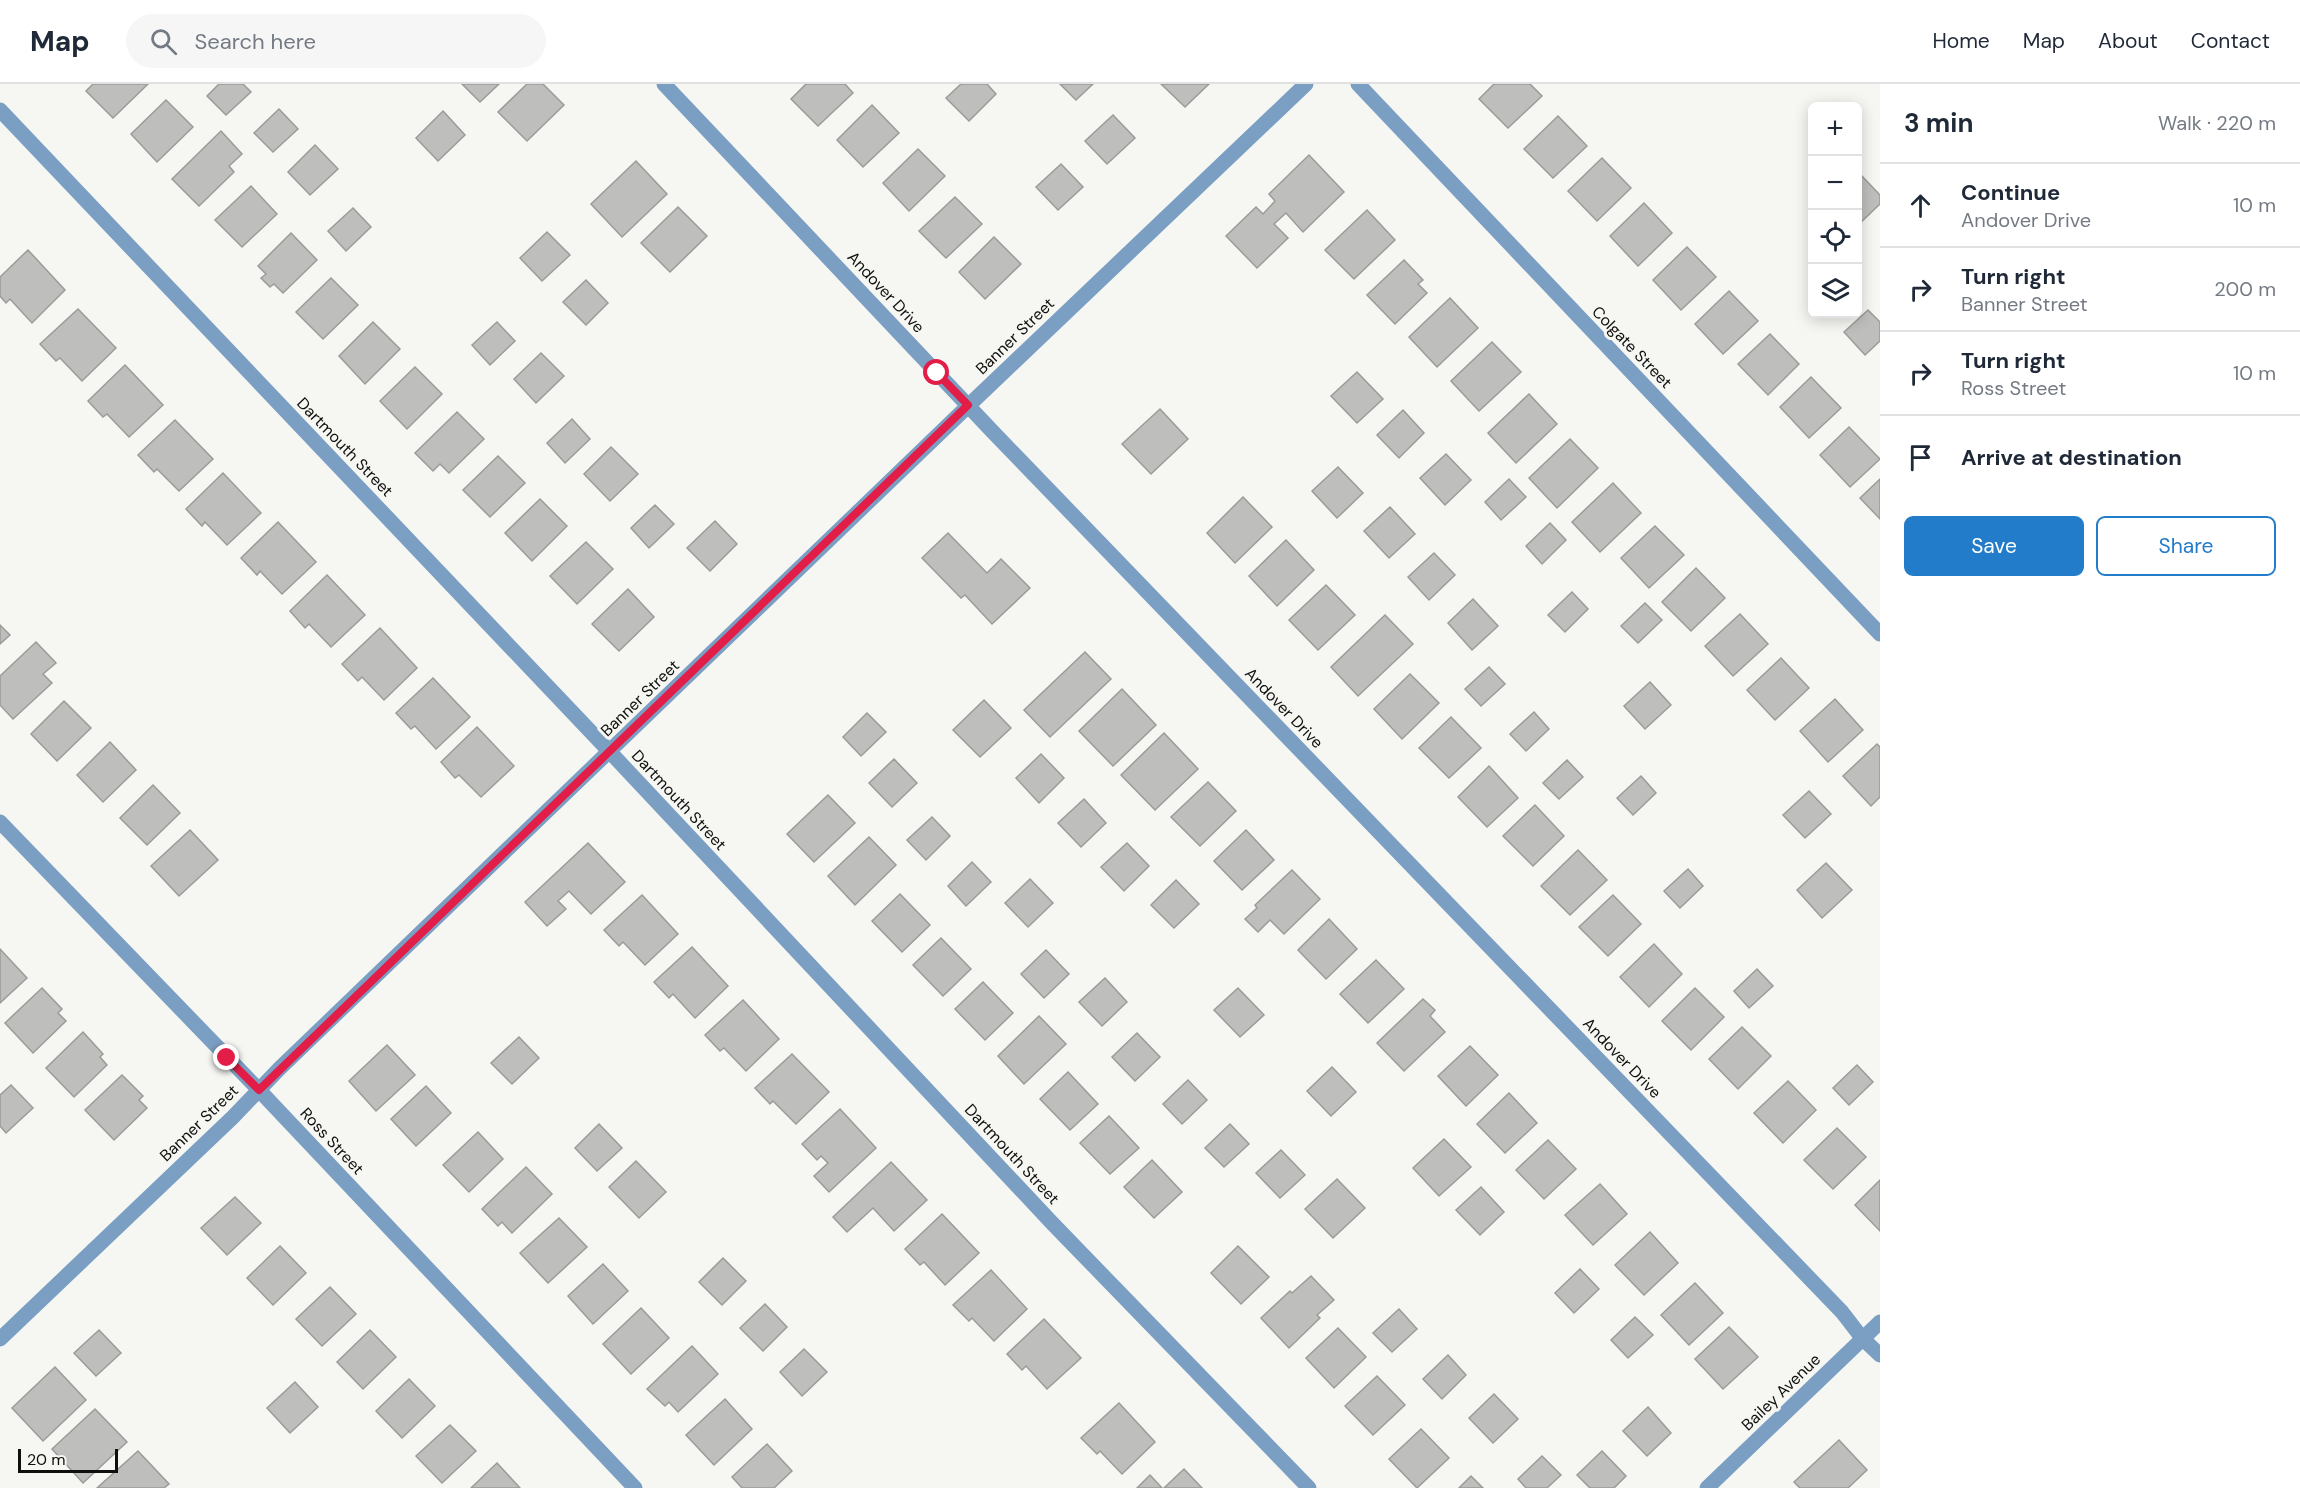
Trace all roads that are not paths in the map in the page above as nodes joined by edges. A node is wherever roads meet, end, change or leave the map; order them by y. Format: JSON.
{"nodes":[{"id":1,"x":664,"y":84,"type":"edge"},
{"id":2,"x":1306,"y":84,"type":"edge"},
{"id":3,"x":1358,"y":84,"type":"edge"},
{"id":4,"x":0,"y":110,"type":"edge"},
{"id":5,"x":968,"y":405,"type":"junction"},
{"id":6,"x":1880,"y":634,"type":"edge"},
{"id":7,"x":610,"y":752,"type":"junction"},
{"id":8,"x":0,"y":822,"type":"edge"},
{"id":9,"x":259,"y":1090,"type":"junction"},
{"id":10,"x":1880,"y":1322,"type":"edge"},
{"id":11,"x":1862,"y":1338,"type":"junction"},
{"id":12,"x":0,"y":1339,"type":"edge"},
{"id":13,"x":1880,"y":1355,"type":"edge"},
{"id":14,"x":635,"y":1488,"type":"edge"},
{"id":15,"x":1309,"y":1488,"type":"edge"},
{"id":16,"x":1707,"y":1488,"type":"edge"}],
"edges":[{"from":1,"to":5,"type":"street","name":"Andover Drive"},
{"from":2,"to":5,"type":"street","name":"Banner Street"},
{"from":3,"to":6,"type":"street","name":"Colgate Street"},
{"from":4,"to":7,"type":"street","name":"Dartmouth Street"},
{"from":5,"to":7,"type":"street","name":"Banner Street"},
{"from":5,"to":11,"type":"street","name":"Andover Drive"},
{"from":7,"to":9,"type":"street","name":"Banner Street"},
{"from":7,"to":15,"type":"street","name":"Dartmouth Street"},
{"from":8,"to":9,"type":"street","name":"Ross Street"},
{"from":9,"to":12,"type":"street","name":"Banner Street"},
{"from":9,"to":14,"type":"street","name":"Ross Street"},
{"from":10,"to":11,"type":"street","name":"Bailey Avenue"},
{"from":11,"to":13,"type":"street","name":"Andover Drive"},
{"from":11,"to":16,"type":"street","name":"Bailey Avenue"}]}
